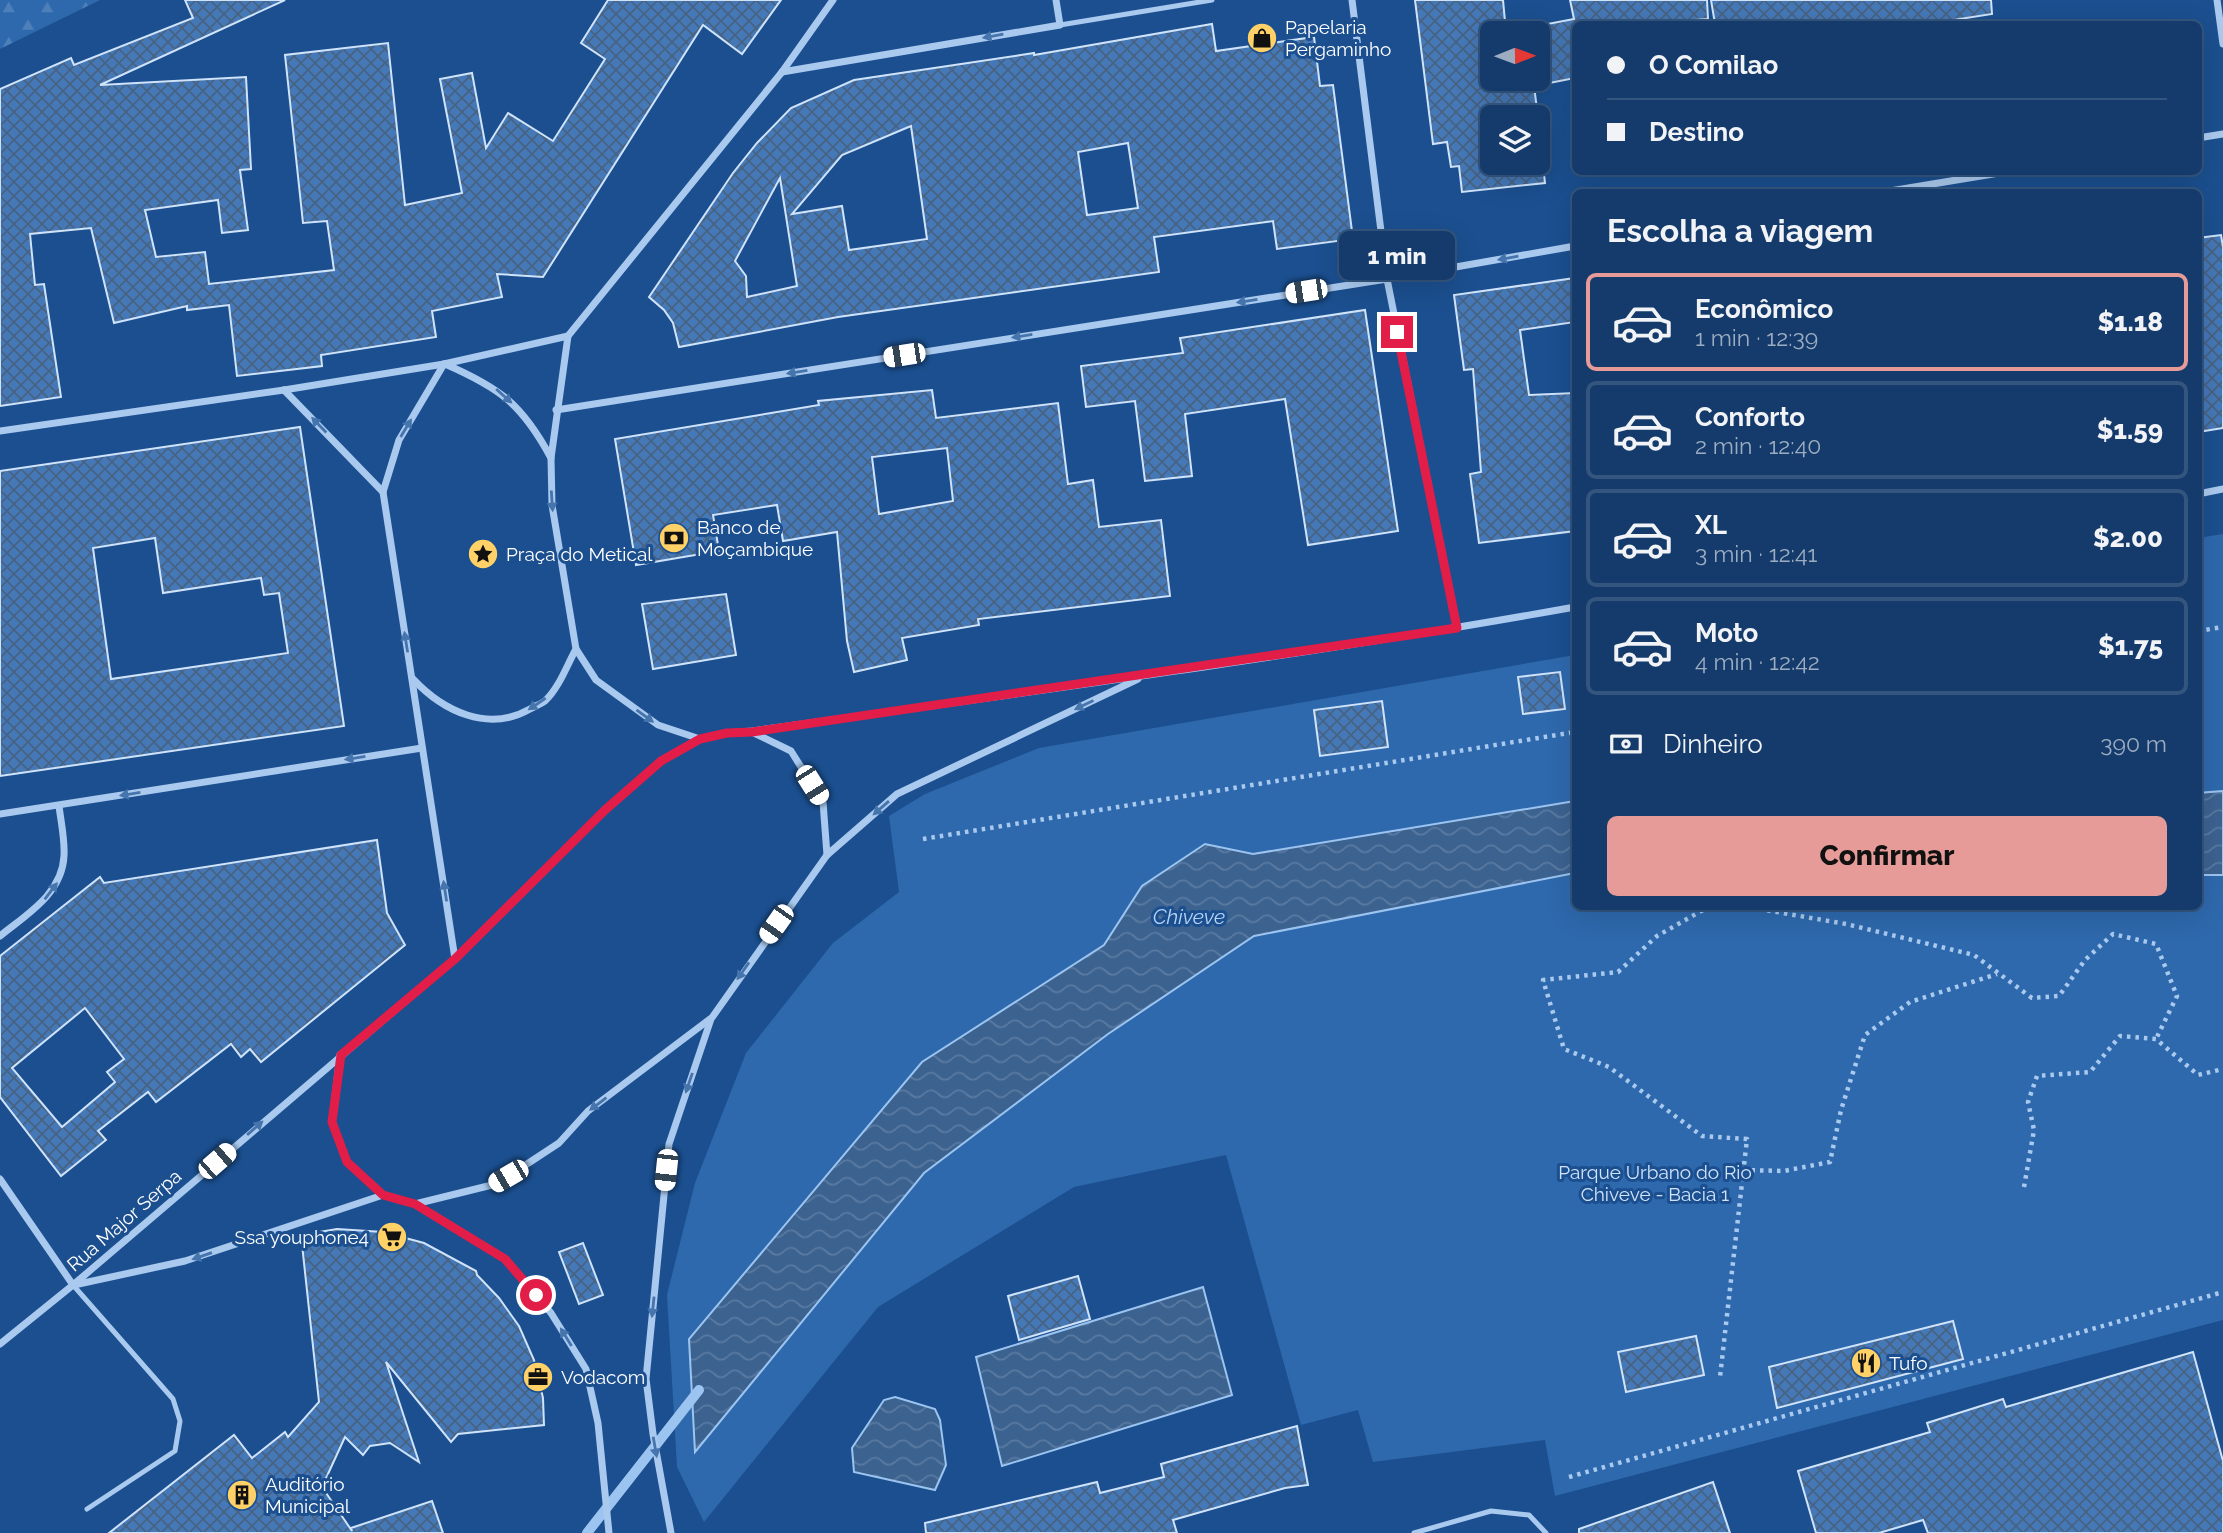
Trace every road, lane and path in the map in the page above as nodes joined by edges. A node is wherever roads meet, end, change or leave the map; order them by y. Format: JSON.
{"nodes":[{"id":1,"x":832,"y":0,"type":"edge"},
{"id":2,"x":1056,"y":0,"type":"edge"},
{"id":3,"x":1212,"y":0,"type":"edge"},
{"id":4,"x":1352,"y":0,"type":"edge"},
{"id":5,"x":2217,"y":0,"type":"edge"},
{"id":6,"x":1060,"y":25,"type":"junction"},
{"id":7,"x":2223,"y":44,"type":"edge"},
{"id":8,"x":782,"y":72,"type":"junction"},
{"id":9,"x":2223,"y":134,"type":"edge"},
{"id":10,"x":2202,"y":137,"type":"edge"},
{"id":11,"x":1987,"y":175,"type":"edge"},
{"id":12,"x":1902,"y":189,"type":"edge"},
{"id":13,"x":1572,"y":247,"type":"edge"},
{"id":14,"x":1387,"y":279,"type":"junction"},
{"id":15,"x":568,"y":336,"type":"junction"},
{"id":16,"x":444,"y":364,"type":"junction"},
{"id":17,"x":284,"y":390,"type":"junction"},
{"id":18,"x":556,"y":410,"type":"junction"},
{"id":19,"x":0,"y":431,"type":"edge"},
{"id":20,"x":551,"y":458,"type":"junction"},
{"id":21,"x":2223,"y":489,"type":"edge"},
{"id":22,"x":383,"y":492,"type":"junction"},
{"id":23,"x":2202,"y":493,"type":"edge"},
{"id":24,"x":1572,"y":608,"type":"edge"},
{"id":25,"x":2223,"y":627,"type":"edge"},
{"id":26,"x":1457,"y":628,"type":"junction"},
{"id":27,"x":2202,"y":630,"type":"edge"},
{"id":28,"x":576,"y":649,"type":"junction"},
{"id":29,"x":1145,"y":675,"type":"junction"},
{"id":30,"x":411,"y":678,"type":"junction"},
{"id":31,"x":752,"y":732,"type":"junction"},
{"id":32,"x":1572,"y":732,"type":"edge"},
{"id":33,"x":700,"y":739,"type":"junction"},
{"id":34,"x":422,"y":748,"type":"junction"},
{"id":35,"x":59,"y":806,"type":"junction"},
{"id":36,"x":0,"y":814,"type":"edge"},
{"id":37,"x":923,"y":839,"type":"dead end"},
{"id":38,"x":827,"y":855,"type":"junction"},
{"id":39,"x":1703,"y":910,"type":"edge"},
{"id":40,"x":1765,"y":910,"type":"edge"},
{"id":41,"x":0,"y":936,"type":"edge"},
{"id":42,"x":455,"y":959,"type":"junction"},
{"id":43,"x":1998,"y":974,"type":"junction"},
{"id":44,"x":710,"y":1019,"type":"junction"},
{"id":45,"x":2156,"y":1039,"type":"junction"},
{"id":46,"x":341,"y":1055,"type":"junction"},
{"id":47,"x":2223,"y":1069,"type":"edge"},
{"id":48,"x":1743,"y":1170,"type":"junction"},
{"id":49,"x":0,"y":1179,"type":"edge"},
{"id":50,"x":2024,"y":1187,"type":"dead end"},
{"id":51,"x":383,"y":1195,"type":"junction"},
{"id":52,"x":415,"y":1204,"type":"junction"},
{"id":53,"x":74,"y":1285,"type":"junction"},
{"id":54,"x":2223,"y":1292,"type":"edge"},
{"id":55,"x":0,"y":1344,"type":"edge"},
{"id":56,"x":1720,"y":1377,"type":"dead end"},
{"id":57,"x":1569,"y":1477,"type":"dead end"},
{"id":58,"x":87,"y":1509,"type":"dead end"},
{"id":59,"x":610,"y":1533,"type":"edge"},
{"id":60,"x":671,"y":1533,"type":"edge"},
{"id":61,"x":1414,"y":1533,"type":"edge"},
{"id":62,"x":1546,"y":1533,"type":"edge"}],
"edges":[{"from":1,"to":8,"type":"street"},
{"from":2,"to":6,"type":"street"},
{"from":3,"to":6,"type":"lane"},
{"from":4,"to":14,"type":"street"},
{"from":5,"to":7,"type":"street"},
{"from":6,"to":8,"type":"street","one_way":true},
{"from":8,"to":15,"type":"street"},
{"from":9,"to":10,"type":"street"},
{"from":11,"to":12,"type":"street"},
{"from":13,"to":14,"type":"street","one_way":true},
{"from":14,"to":18,"type":"street","one_way":true},
{"from":14,"to":26,"type":"street"},
{"from":15,"to":16,"type":"street"},
{"from":15,"to":18,"type":"street"},
{"from":16,"to":17,"type":"street"},
{"from":16,"to":20,"type":"street","one_way":true},
{"from":22,"to":16,"type":"street","one_way":true},
{"from":17,"to":19,"type":"street"},
{"from":22,"to":17,"type":"street","one_way":true},
{"from":18,"to":20,"type":"street"},
{"from":20,"to":28,"type":"street","one_way":true},
{"from":21,"to":23,"type":"street"},
{"from":30,"to":22,"type":"street","one_way":true},
{"from":24,"to":26,"type":"street","name":"Rua Major Serpa"},
{"from":25,"to":27,"type":"path"},
{"from":26,"to":29,"type":"street","name":"Rua Major Serpa"},
{"from":28,"to":30,"type":"street","one_way":true},
{"from":28,"to":33,"type":"street","one_way":true},
{"from":29,"to":31,"type":"street","name":"Rua Major Serpa"},
{"from":29,"to":38,"type":"street","one_way":true},
{"from":30,"to":34,"type":"street"},
{"from":31,"to":33,"type":"street","name":"Rua Major Serpa"},
{"from":31,"to":38,"type":"street"},
{"from":32,"to":37,"type":"path"},
{"from":33,"to":42,"type":"street","name":"Rua Major Serpa"},
{"from":34,"to":35,"type":"street","one_way":true},
{"from":42,"to":34,"type":"street","one_way":true},
{"from":35,"to":36,"type":"street"},
{"from":41,"to":35,"type":"street","one_way":true},
{"from":38,"to":44,"type":"street","one_way":true},
{"from":39,"to":48,"type":"path"},
{"from":40,"to":43,"type":"path"},
{"from":42,"to":46,"type":"street","name":"Rua Major Serpa"},
{"from":43,"to":45,"type":"path"},
{"from":43,"to":48,"type":"path"},
{"from":44,"to":52,"type":"street","one_way":true},
{"from":44,"to":60,"type":"street","one_way":true},
{"from":45,"to":47,"type":"path"},
{"from":45,"to":50,"type":"path"},
{"from":46,"to":51,"type":"street"},
{"from":53,"to":46,"type":"street","name":"Rua Major Serpa","one_way":true},
{"from":48,"to":56,"type":"path"},
{"from":49,"to":53,"type":"street"},
{"from":51,"to":52,"type":"street"},
{"from":51,"to":53,"type":"street","one_way":true},
{"from":59,"to":52,"type":"street","one_way":true},
{"from":53,"to":55,"type":"street","name":"Rua Major Serpa"},
{"from":53,"to":58,"type":"lane"},
{"from":54,"to":57,"type":"path"},
{"from":61,"to":62,"type":"lane"}]}
